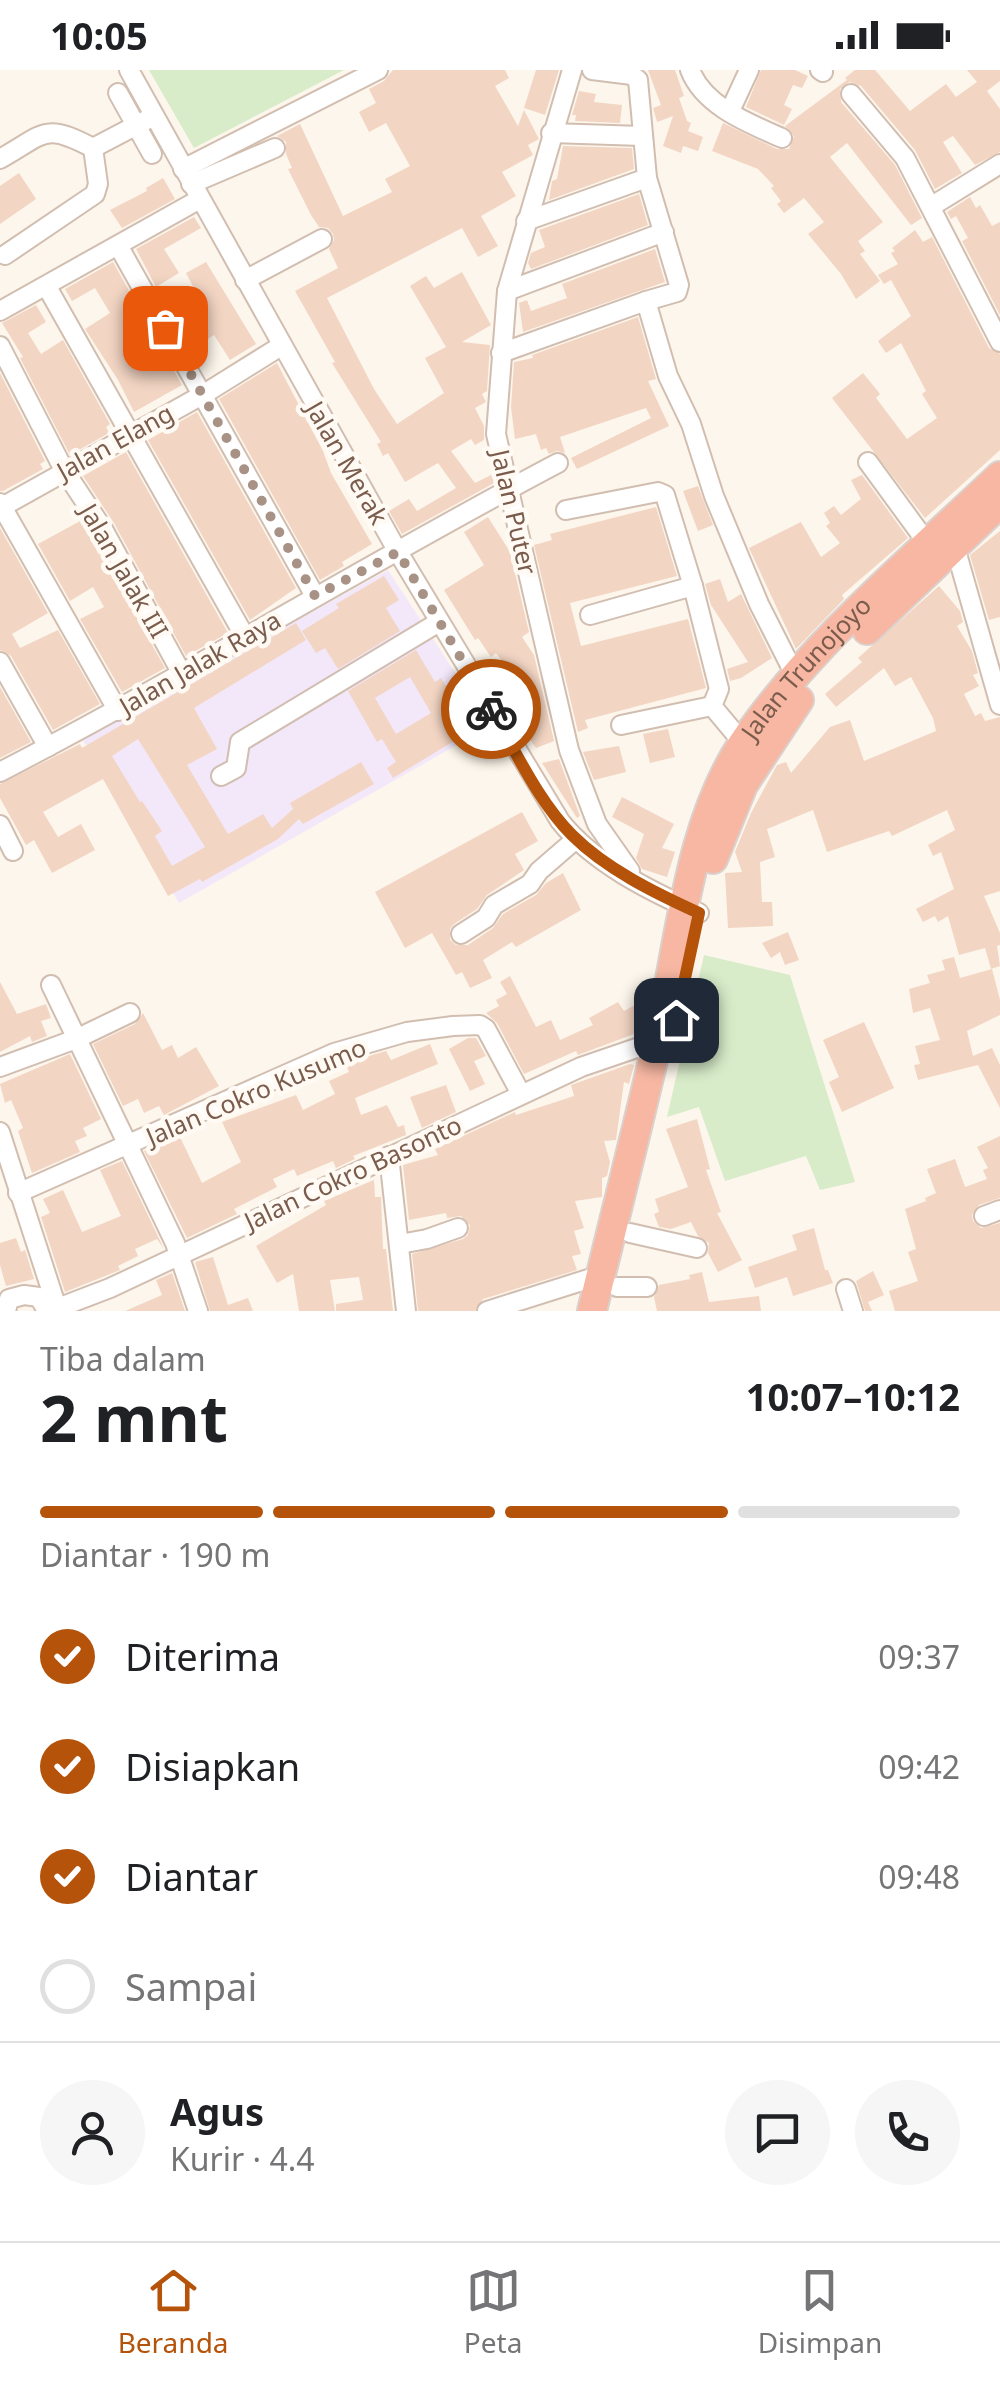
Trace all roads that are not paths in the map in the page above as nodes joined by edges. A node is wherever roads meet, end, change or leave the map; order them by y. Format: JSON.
{"nodes":[{"id":1,"x":129,"y":70,"type":"edge"},
{"id":2,"x":378,"y":70,"type":"edge"},
{"id":3,"x":572,"y":70,"type":"edge"},
{"id":4,"x":592,"y":70,"type":"edge"},
{"id":5,"x":690,"y":70,"type":"edge"},
{"id":6,"x":748,"y":70,"type":"edge"},
{"id":7,"x":118,"y":93,"type":"dead end"},
{"id":8,"x":851,"y":94,"type":"dead end"},
{"id":9,"x":730,"y":111,"type":"junction"},
{"id":10,"x":154,"y":116,"type":"junction"},
{"id":11,"x":136,"y":125,"type":"junction"},
{"id":12,"x":552,"y":133,"type":"junction"},
{"id":13,"x":642,"y":136,"type":"junction"},
{"id":14,"x":782,"y":138,"type":"dead end"},
{"id":15,"x":93,"y":148,"type":"junction"},
{"id":16,"x":275,"y":148,"type":"dead end"},
{"id":17,"x":152,"y":154,"type":"dead end"},
{"id":18,"x":0,"y":158,"type":"edge"},
{"id":19,"x":1000,"y":164,"type":"edge"},
{"id":20,"x":647,"y":178,"type":"junction"},
{"id":21,"x":191,"y":184,"type":"junction"},
{"id":22,"x":932,"y":206,"type":"junction"},
{"id":23,"x":526,"y":221,"type":"junction"},
{"id":24,"x":664,"y":232,"type":"junction"},
{"id":25,"x":322,"y":240,"type":"dead end"},
{"id":26,"x":119,"y":246,"type":"junction"},
{"id":27,"x":5,"y":255,"type":"dead end"},
{"id":28,"x":244,"y":280,"type":"junction"},
{"id":29,"x":47,"y":288,"type":"junction"},
{"id":30,"x":508,"y":292,"type":"junction"},
{"id":31,"x":646,"y":301,"type":"junction"},
{"id":32,"x":0,"y":311,"type":"edge"},
{"id":33,"x":1000,"y":342,"type":"edge"},
{"id":34,"x":0,"y":346,"type":"edge"},
{"id":35,"x":281,"y":346,"type":"junction"},
{"id":36,"x":501,"y":353,"type":"junction"},
{"id":37,"x":204,"y":394,"type":"junction"},
{"id":38,"x":130,"y":434,"type":"junction"},
{"id":39,"x":868,"y":462,"type":"dead end"},
{"id":40,"x":558,"y":463,"type":"dead end"},
{"id":41,"x":64,"y":470,"type":"junction"},
{"id":42,"x":1000,"y":476,"type":"edge"},
{"id":43,"x":509,"y":489,"type":"junction"},
{"id":44,"x":1000,"y":503,"type":"edge"},
{"id":45,"x":1,"y":506,"type":"edge"},
{"id":46,"x":566,"y":510,"type":"dead end"},
{"id":47,"x":941,"y":545,"type":"junction"},
{"id":48,"x":398,"y":552,"type":"junction"},
{"id":49,"x":693,"y":586,"type":"junction"},
{"id":50,"x":315,"y":596,"type":"junction"},
{"id":51,"x":590,"y":615,"type":"dead end"},
{"id":52,"x":439,"y":622,"type":"junction"},
{"id":53,"x":244,"y":635,"type":"junction"},
{"id":54,"x":0,"y":662,"type":"edge"},
{"id":55,"x":182,"y":674,"type":"junction"},
{"id":56,"x":796,"y":677,"type":"junction"},
{"id":57,"x":1000,"y":705,"type":"edge"},
{"id":58,"x":712,"y":706,"type":"junction"},
{"id":59,"x":118,"y":710,"type":"junction"},
{"id":60,"x":622,"y":725,"type":"dead end"},
{"id":61,"x":743,"y":743,"type":"junction"},
{"id":62,"x":48,"y":747,"type":"junction"},
{"id":63,"x":0,"y":772,"type":"edge"},
{"id":64,"x":221,"y":776,"type":"dead end"},
{"id":65,"x":0,"y":825,"type":"edge"},
{"id":66,"x":576,"y":839,"type":"junction"},
{"id":67,"x":14,"y":851,"type":"dead end"},
{"id":68,"x":638,"y":882,"type":"junction"},
{"id":69,"x":692,"y":910,"type":"junction"},
{"id":70,"x":461,"y":934,"type":"dead end"},
{"id":71,"x":51,"y":985,"type":"dead end"},
{"id":72,"x":130,"y":1013,"type":"dead end"},
{"id":73,"x":76,"y":1039,"type":"junction"},
{"id":74,"x":658,"y":1041,"type":"junction"},
{"id":75,"x":0,"y":1067,"type":"edge"},
{"id":76,"x":521,"y":1094,"type":"junction"},
{"id":77,"x":0,"y":1132,"type":"edge"},
{"id":78,"x":129,"y":1146,"type":"junction"},
{"id":79,"x":389,"y":1156,"type":"junction"},
{"id":80,"x":18,"y":1193,"type":"junction"},
{"id":81,"x":458,"y":1228,"type":"dead end"},
{"id":82,"x":630,"y":1232,"type":"junction"},
{"id":83,"x":400,"y":1244,"type":"junction"},
{"id":84,"x":697,"y":1248,"type":"dead end"},
{"id":85,"x":180,"y":1254,"type":"junction"},
{"id":86,"x":647,"y":1288,"type":"dead end"},
{"id":87,"x":846,"y":1289,"type":"dead end"},
{"id":88,"x":610,"y":1291,"type":"edge"},
{"id":89,"x":51,"y":1310,"type":"edge"},
{"id":90,"x":6,"y":1311,"type":"edge"},
{"id":91,"x":198,"y":1311,"type":"edge"},
{"id":92,"x":406,"y":1311,"type":"edge"},
{"id":93,"x":487,"y":1311,"type":"edge"},
{"id":94,"x":592,"y":1311,"type":"edge"},
{"id":95,"x":854,"y":1311,"type":"edge"}],
"edges":[{"from":1,"to":10,"type":"street","name":"Jalan Merak"},
{"from":2,"to":21,"type":"street"},
{"from":3,"to":12,"type":"street","name":"Jalan Puter"},
{"from":4,"to":13,"type":"street"},
{"from":5,"to":9,"type":"street"},
{"from":6,"to":9,"type":"street"},
{"from":7,"to":11,"type":"street"},
{"from":8,"to":22,"type":"street"},
{"from":9,"to":14,"type":"street"},
{"from":10,"to":11,"type":"street"},
{"from":10,"to":21,"type":"street","name":"Jalan Merak"},
{"from":11,"to":15,"type":"street"},
{"from":11,"to":17,"type":"street"},
{"from":12,"to":13,"type":"street"},
{"from":12,"to":23,"type":"street","name":"Jalan Puter"},
{"from":13,"to":20,"type":"street"},
{"from":15,"to":18,"type":"street"},
{"from":15,"to":27,"type":"street"},
{"from":16,"to":21,"type":"street"},
{"from":19,"to":22,"type":"street"},
{"from":20,"to":23,"type":"street"},
{"from":20,"to":24,"type":"street"},
{"from":21,"to":26,"type":"street"},
{"from":21,"to":28,"type":"street","name":"Jalan Merak"},
{"from":22,"to":33,"type":"street"},
{"from":23,"to":30,"type":"street","name":"Jalan Puter"},
{"from":24,"to":30,"type":"street"},
{"from":24,"to":31,"type":"street"},
{"from":25,"to":28,"type":"street"},
{"from":26,"to":29,"type":"street"},
{"from":26,"to":37,"type":"street"},
{"from":28,"to":35,"type":"street","name":"Jalan Merak"},
{"from":29,"to":32,"type":"street"},
{"from":29,"to":38,"type":"street"},
{"from":30,"to":36,"type":"street","name":"Jalan Puter"},
{"from":31,"to":36,"type":"street"},
{"from":31,"to":56,"type":"street"},
{"from":34,"to":41,"type":"street","name":"Jalan Jalak III"},
{"from":35,"to":37,"type":"street","name":"Jalan Elang"},
{"from":35,"to":48,"type":"street","name":"Jalan Merak"},
{"from":36,"to":43,"type":"street","name":"Jalan Puter"},
{"from":37,"to":38,"type":"street","name":"Jalan Elang"},
{"from":37,"to":50,"type":"street"},
{"from":38,"to":41,"type":"street","name":"Jalan Elang"},
{"from":38,"to":53,"type":"street"},
{"from":39,"to":47,"type":"street"},
{"from":40,"to":43,"type":"street","name":"Jalan Jalak Raya"},
{"from":41,"to":45,"type":"street","name":"Jalan Elang"},
{"from":41,"to":55,"type":"street","name":"Jalan Jalak III"},
{"from":42,"to":47,"type":"highway","name":"Jalan Trunojoyo"},
{"from":43,"to":48,"type":"street","name":"Jalan Jalak Raya"},
{"from":43,"to":68,"type":"street","name":"Jalan Puter"},
{"from":44,"to":47,"type":"highway","name":"Jalan Trunojoyo"},
{"from":45,"to":59,"type":"street"},
{"from":46,"to":49,"type":"street"},
{"from":47,"to":56,"type":"highway","name":"Jalan Trunojoyo"},
{"from":47,"to":57,"type":"street"},
{"from":47,"to":69,"type":"highway","name":"Jalan Trunojoyo"},
{"from":48,"to":50,"type":"street","name":"Jalan Jalak Raya"},
{"from":48,"to":52,"type":"street","name":"Jalan Merak"},
{"from":49,"to":51,"type":"street"},
{"from":49,"to":58,"type":"street"},
{"from":50,"to":53,"type":"street","name":"Jalan Jalak Raya"},
{"from":52,"to":64,"type":"street"},
{"from":52,"to":66,"type":"street","name":"Jalan Merak"},
{"from":53,"to":55,"type":"street","name":"Jalan Jalak Raya"},
{"from":54,"to":62,"type":"street"},
{"from":55,"to":59,"type":"street","name":"Jalan Jalak Raya"},
{"from":56,"to":61,"type":"highway","name":"Jalan Trunojoyo"},
{"from":58,"to":60,"type":"street"},
{"from":58,"to":61,"type":"street"},
{"from":59,"to":62,"type":"street","name":"Jalan Jalak Raya"},
{"from":61,"to":69,"type":"highway","name":"Jalan Trunojoyo"},
{"from":62,"to":63,"type":"street","name":"Jalan Jalak Raya"},
{"from":65,"to":67,"type":"street"},
{"from":66,"to":68,"type":"street","name":"Jalan Merak"},
{"from":66,"to":70,"type":"street"},
{"from":68,"to":69,"type":"street","name":"Jalan Merak"},
{"from":69,"to":74,"type":"highway"},
{"from":69,"to":82,"type":"highway"},
{"from":71,"to":73,"type":"street"},
{"from":72,"to":73,"type":"street"},
{"from":73,"to":75,"type":"street"},
{"from":73,"to":78,"type":"street"},
{"from":74,"to":76,"type":"street","name":"Jalan Cokro Basonto"},
{"from":74,"to":88,"type":"highway"},
{"from":76,"to":78,"type":"street","name":"Jalan Cokro Kusumo"},
{"from":76,"to":79,"type":"street","name":"Jalan Cokro Basonto"},
{"from":77,"to":80,"type":"street"},
{"from":78,"to":80,"type":"street","name":"Jalan Cokro Kusumo"},
{"from":78,"to":85,"type":"street"},
{"from":79,"to":83,"type":"street"},
{"from":79,"to":85,"type":"street","name":"Jalan Cokro Basonto"},
{"from":80,"to":89,"type":"street"},
{"from":81,"to":83,"type":"street"},
{"from":82,"to":84,"type":"street"},
{"from":82,"to":88,"type":"highway"},
{"from":83,"to":92,"type":"street"},
{"from":85,"to":89,"type":"street","name":"Jalan Cokro Basonto"},
{"from":85,"to":91,"type":"street"},
{"from":86,"to":88,"type":"street"},
{"from":87,"to":95,"type":"street"},
{"from":88,"to":93,"type":"street"},
{"from":88,"to":94,"type":"highway"},
{"from":89,"to":90,"type":"street"}]}
